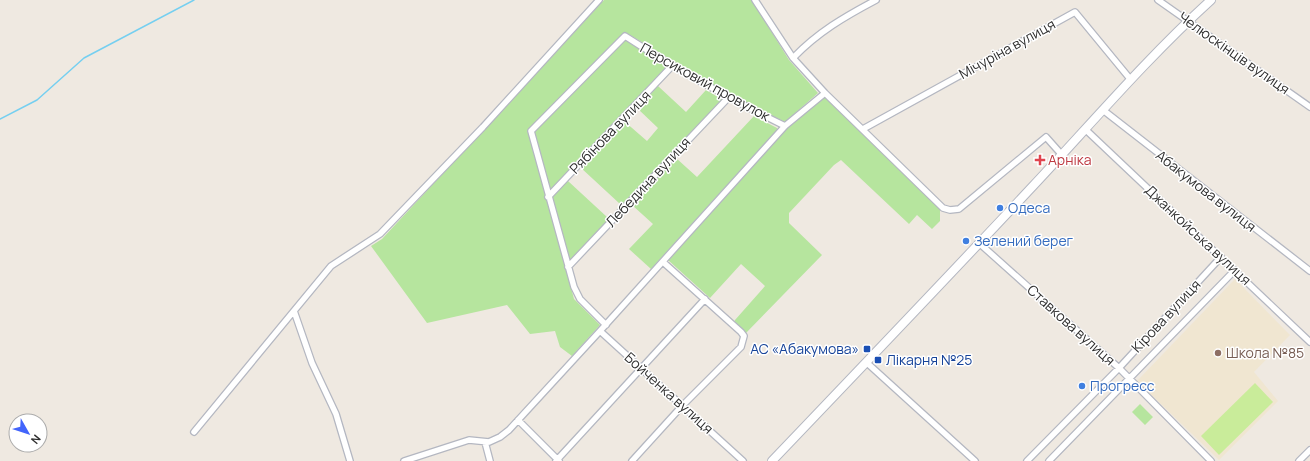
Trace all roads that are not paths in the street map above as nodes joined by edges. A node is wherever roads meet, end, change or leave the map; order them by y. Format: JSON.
{"nodes":[{"id":1,"x":599,"y":0,"type":"edge"},
{"id":2,"x":755,"y":0,"type":"edge"},
{"id":3,"x":876,"y":0,"type":"edge"},
{"id":4,"x":1158,"y":0,"type":"edge"},
{"id":5,"x":1211,"y":0,"type":"edge"},
{"id":6,"x":1188,"y":21,"type":"junction"},
{"id":7,"x":793,"y":58,"type":"junction"},
{"id":8,"x":672,"y":66,"type":"junction"},
{"id":9,"x":1131,"y":80,"type":"junction"},
{"id":10,"x":825,"y":93,"type":"junction"},
{"id":11,"x":728,"y":98,"type":"junction"},
{"id":12,"x":1310,"y":107,"type":"edge"},
{"id":13,"x":1103,"y":110,"type":"junction"},
{"id":14,"x":785,"y":126,"type":"junction"},
{"id":15,"x":863,"y":129,"type":"junction"},
{"id":16,"x":1085,"y":129,"type":"junction"},
{"id":17,"x":1062,"y":155,"type":"junction"},
{"id":18,"x":548,"y":197,"type":"junction"},
{"id":19,"x":979,"y":243,"type":"junction"},
{"id":20,"x":1221,"y":257,"type":"junction"},
{"id":21,"x":663,"y":262,"type":"junction"},
{"id":22,"x":568,"y":267,"type":"junction"},
{"id":23,"x":1235,"y":270,"type":"junction"},
{"id":24,"x":1310,"y":271,"type":"edge"},
{"id":25,"x":705,"y":299,"type":"junction"},
{"id":26,"x":294,"y":311,"type":"junction"},
{"id":27,"x":606,"y":325,"type":"junction"},
{"id":28,"x":600,"y":331,"type":"junction"},
{"id":29,"x":1310,"y":342,"type":"edge"},
{"id":30,"x":866,"y":362,"type":"junction"},
{"id":31,"x":641,"y":368,"type":"junction"},
{"id":32,"x":1118,"y":368,"type":"junction"},
{"id":33,"x":1130,"y":379,"type":"junction"},
{"id":34,"x":682,"y":406,"type":"junction"},
{"id":35,"x":518,"y":420,"type":"junction"},
{"id":36,"x":194,"y":432,"type":"dead end"},
{"id":37,"x":485,"y":442,"type":"junction"},
{"id":38,"x":1310,"y":450,"type":"edge"},
{"id":39,"x":558,"y":460,"type":"edge"},
{"id":40,"x":350,"y":461,"type":"edge"},
{"id":41,"x":404,"y":461,"type":"edge"},
{"id":42,"x":490,"y":461,"type":"edge"},
{"id":43,"x":632,"y":461,"type":"edge"},
{"id":44,"x":743,"y":461,"type":"edge"},
{"id":45,"x":772,"y":461,"type":"edge"},
{"id":46,"x":975,"y":461,"type":"edge"},
{"id":47,"x":1027,"y":461,"type":"edge"},
{"id":48,"x":1049,"y":461,"type":"edge"},
{"id":49,"x":1211,"y":461,"type":"edge"},
{"id":50,"x":1299,"y":461,"type":"edge"}],
"edges":[{"from":1,"to":26,"type":"street"},
{"from":2,"to":7,"type":"street"},
{"from":3,"to":7,"type":"street"},
{"from":4,"to":6,"type":"street","name":"Челюскінців вулиця"},
{"from":5,"to":6,"type":"street"},
{"from":6,"to":9,"type":"street"},
{"from":6,"to":12,"type":"street","name":"Челюскінців вулиця"},
{"from":7,"to":10,"type":"street"},
{"from":8,"to":11,"type":"street","name":"Персиковий провулок"},
{"from":8,"to":18,"type":"street","name":"Рябінова вулиця"},
{"from":8,"to":18,"type":"street","name":"Персиковий провулок"},
{"from":9,"to":13,"type":"street"},
{"from":9,"to":15,"type":"street","name":"Мічуріна вулиця"},
{"from":10,"to":14,"type":"street"},
{"from":10,"to":15,"type":"street"},
{"from":11,"to":14,"type":"street","name":"Персиковий провулок"},
{"from":11,"to":22,"type":"street","name":"Лебедина вулиця"},
{"from":13,"to":16,"type":"street"},
{"from":13,"to":24,"type":"street","name":"Абакумова вулиця"},
{"from":14,"to":21,"type":"street"},
{"from":15,"to":17,"type":"street"},
{"from":16,"to":17,"type":"street"},
{"from":16,"to":20,"type":"street","name":"Джанкойська вулиця"},
{"from":17,"to":19,"type":"street"},
{"from":18,"to":22,"type":"street"},
{"from":19,"to":30,"type":"street"},
{"from":19,"to":32,"type":"street","name":"Ставкова вулиця"},
{"from":20,"to":23,"type":"street","name":"Джанкойська вулиця"},
{"from":20,"to":32,"type":"street","name":"Кірова вулиця"},
{"from":21,"to":25,"type":"street"},
{"from":21,"to":27,"type":"street"},
{"from":22,"to":27,"type":"street"},
{"from":23,"to":29,"type":"street","name":"Джанкойська вулиця"},
{"from":23,"to":33,"type":"street","name":"Кірова вулиця"},
{"from":25,"to":31,"type":"street"},
{"from":25,"to":34,"type":"street"},
{"from":26,"to":36,"type":"street"},
{"from":26,"to":40,"type":"street"},
{"from":27,"to":28,"type":"street"},
{"from":28,"to":31,"type":"street","name":"Бойченка вулиця"},
{"from":28,"to":35,"type":"street"},
{"from":30,"to":45,"type":"street"},
{"from":30,"to":46,"type":"street"},
{"from":31,"to":34,"type":"street","name":"Бойченка вулиця"},
{"from":31,"to":39,"type":"street"},
{"from":32,"to":33,"type":"street","name":"Ставкова вулиця"},
{"from":32,"to":47,"type":"street","name":"Кірова вулиця"},
{"from":33,"to":48,"type":"street","name":"Кірова вулиця"},
{"from":33,"to":49,"type":"street","name":"Ставкова вулиця"},
{"from":34,"to":43,"type":"street"},
{"from":34,"to":44,"type":"street","name":"Бойченка вулиця"},
{"from":35,"to":37,"type":"street"},
{"from":35,"to":39,"type":"street"},
{"from":37,"to":41,"type":"street"},
{"from":37,"to":42,"type":"street"},
{"from":38,"to":50,"type":"street"}]}
